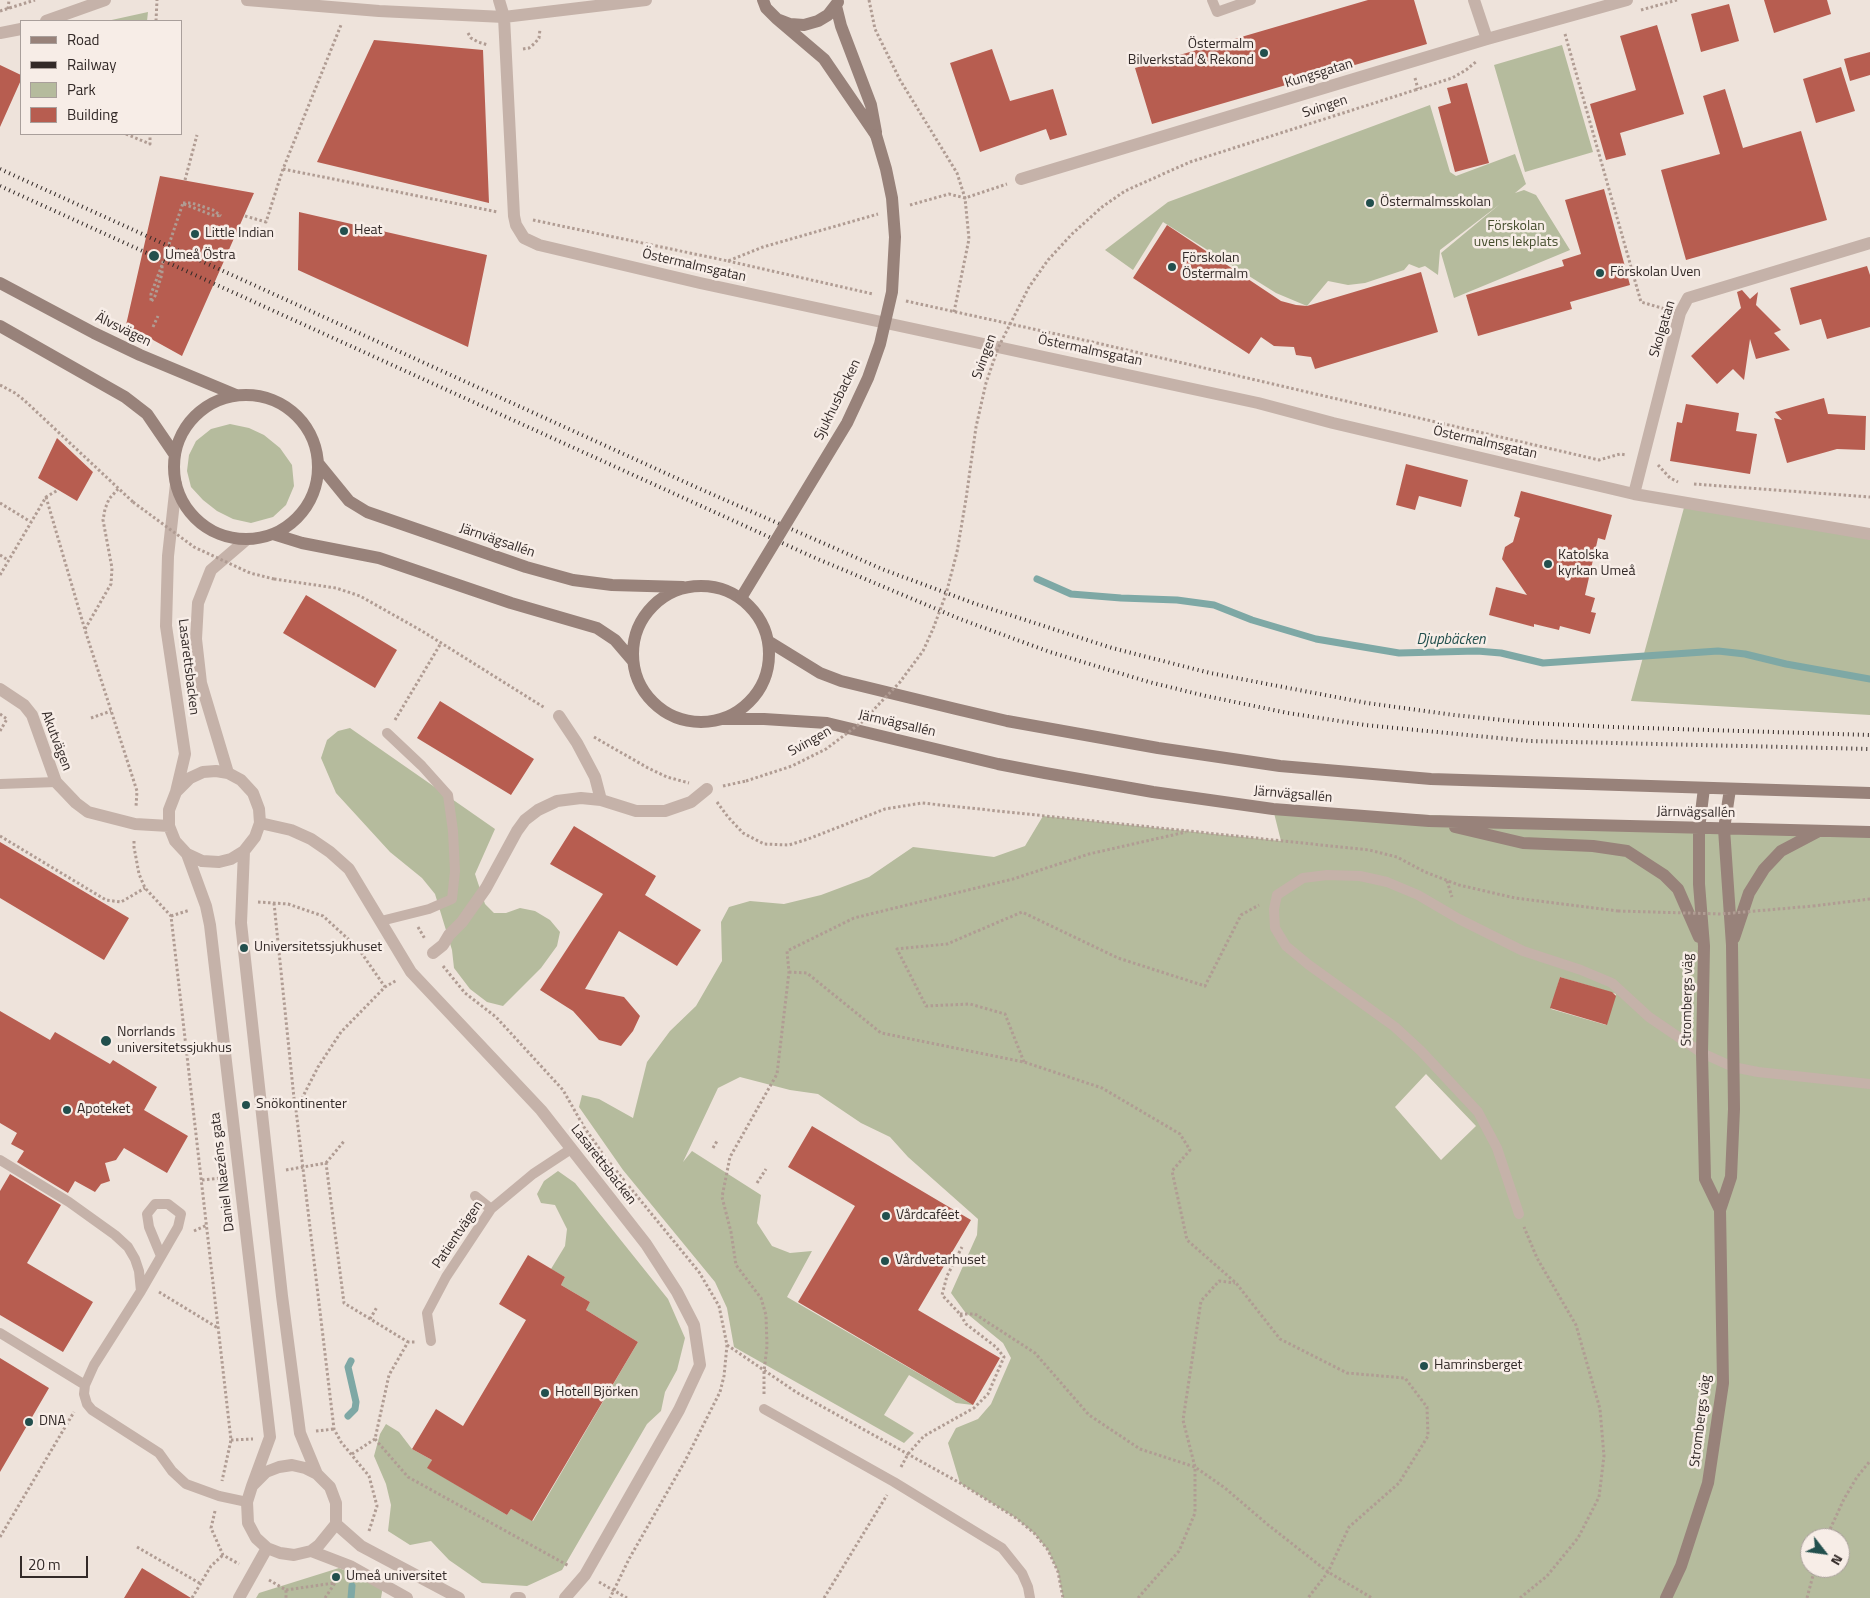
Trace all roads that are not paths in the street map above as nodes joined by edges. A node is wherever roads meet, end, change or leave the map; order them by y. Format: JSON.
{"nodes":[{"id":1,"x":105,"y":0,"type":"edge"},
{"id":2,"x":247,"y":0,"type":"edge"},
{"id":3,"x":499,"y":0,"type":"edge"},
{"id":4,"x":646,"y":0,"type":"edge"},
{"id":5,"x":762,"y":0,"type":"edge"},
{"id":6,"x":1212,"y":0,"type":"edge"},
{"id":7,"x":1251,"y":0,"type":"edge"},
{"id":8,"x":1474,"y":0,"type":"edge"},
{"id":9,"x":1627,"y":0,"type":"edge"},
{"id":10,"x":837,"y":3,"type":"edge"},
{"id":11,"x":504,"y":16,"type":"junction"},
{"id":12,"x":778,"y":19,"type":"junction"},
{"id":13,"x":49,"y":20,"type":"edge"},
{"id":14,"x":20,"y":29,"type":"edge"},
{"id":15,"x":0,"y":32,"type":"edge"},
{"id":16,"x":1487,"y":39,"type":"junction"},
{"id":17,"x":876,"y":135,"type":"junction"},
{"id":18,"x":1021,"y":179,"type":"road end"},
{"id":19,"x":1870,"y":243,"type":"edge"},
{"id":20,"x":0,"y":283,"type":"edge"},
{"id":21,"x":0,"y":326,"type":"edge"},
{"id":22,"x":236,"y":395,"type":"junction"},
{"id":23,"x":175,"y":455,"type":"junction"},
{"id":24,"x":318,"y":463,"type":"junction"},
{"id":25,"x":176,"y":484,"type":"junction"},
{"id":26,"x":1634,"y":494,"type":"junction"},
{"id":27,"x":273,"y":534,"type":"junction"},
{"id":28,"x":1870,"y":534,"type":"edge"},
{"id":29,"x":246,"y":540,"type":"junction"},
{"id":30,"x":690,"y":587,"type":"junction"},
{"id":31,"x":740,"y":598,"type":"junction"},
{"id":32,"x":768,"y":641,"type":"junction"},
{"id":33,"x":634,"y":661,"type":"junction"},
{"id":34,"x":0,"y":689,"type":"edge"},
{"id":35,"x":559,"y":716,"type":"road end"},
{"id":36,"x":721,"y":719,"type":"junction"},
{"id":37,"x":387,"y":733,"type":"road end"},
{"id":38,"x":228,"y":774,"type":"junction"},
{"id":39,"x":56,"y":782,"type":"junction"},
{"id":40,"x":0,"y":784,"type":"edge"},
{"id":41,"x":1704,"y":788,"type":"junction"},
{"id":42,"x":707,"y":789,"type":"road end"},
{"id":43,"x":1730,"y":789,"type":"junction"},
{"id":44,"x":176,"y":792,"type":"junction"},
{"id":45,"x":1870,"y":793,"type":"edge"},
{"id":46,"x":601,"y":800,"type":"junction"},
{"id":47,"x":1429,"y":821,"type":"junction"},
{"id":48,"x":260,"y":823,"type":"junction"},
{"id":49,"x":169,"y":826,"type":"junction"},
{"id":50,"x":1699,"y":828,"type":"junction"},
{"id":51,"x":1724,"y":828,"type":"junction"},
{"id":52,"x":1820,"y":831,"type":"junction"},
{"id":53,"x":1870,"y":832,"type":"edge"},
{"id":54,"x":244,"y":851,"type":"junction"},
{"id":55,"x":187,"y":854,"type":"junction"},
{"id":56,"x":381,"y":921,"type":"junction"},
{"id":57,"x":1732,"y":945,"type":"junction"},
{"id":58,"x":1704,"y":946,"type":"junction"},
{"id":59,"x":433,"y":953,"type":"road end"},
{"id":60,"x":1702,"y":1053,"type":"junction"},
{"id":61,"x":1734,"y":1067,"type":"junction"},
{"id":62,"x":1870,"y":1084,"type":"edge"},
{"id":63,"x":571,"y":1148,"type":"junction"},
{"id":64,"x":0,"y":1160,"type":"edge"},
{"id":65,"x":475,"y":1196,"type":"dead end"},
{"id":66,"x":491,"y":1209,"type":"junction"},
{"id":67,"x":1720,"y":1210,"type":"junction"},
{"id":68,"x":1518,"y":1214,"type":"road end"},
{"id":69,"x":161,"y":1256,"type":"junction"},
{"id":70,"x":141,"y":1291,"type":"junction"},
{"id":71,"x":0,"y":1333,"type":"edge"},
{"id":72,"x":431,"y":1341,"type":"road end"},
{"id":73,"x":85,"y":1385,"type":"junction"},
{"id":74,"x":764,"y":1409,"type":"road end"},
{"id":75,"x":317,"y":1474,"type":"junction"},
{"id":76,"x":252,"y":1486,"type":"junction"},
{"id":77,"x":247,"y":1502,"type":"junction"},
{"id":78,"x":336,"y":1524,"type":"junction"},
{"id":79,"x":268,"y":1548,"type":"junction"},
{"id":80,"x":311,"y":1551,"type":"junction"},
{"id":81,"x":239,"y":1598,"type":"edge"},
{"id":82,"x":407,"y":1598,"type":"edge"},
{"id":83,"x":459,"y":1598,"type":"edge"},
{"id":84,"x":516,"y":1598,"type":"edge"},
{"id":85,"x":520,"y":1598,"type":"edge"},
{"id":86,"x":565,"y":1598,"type":"edge"},
{"id":87,"x":1030,"y":1598,"type":"edge"},
{"id":88,"x":1666,"y":1598,"type":"edge"}],
"edges":[{"from":1,"to":13,"type":"street"},
{"from":2,"to":11,"type":"street"},
{"from":3,"to":11,"type":"street","name":"Östermalmsgatan"},
{"from":4,"to":11,"type":"street"},
{"from":5,"to":12,"type":"main road","name":"Sjukhusbacken"},
{"from":6,"to":7,"type":"lane"},
{"from":8,"to":16,"type":"street"},
{"from":9,"to":16,"type":"street","name":"Kungsgatan"},
{"from":10,"to":12,"type":"main road"},
{"from":10,"to":17,"type":"main road","name":"Sjukhusbacken"},
{"from":11,"to":26,"type":"street","name":"Östermalmsgatan"},
{"from":12,"to":17,"type":"main road","name":"Sjukhusbacken"},
{"from":14,"to":15,"type":"street"},
{"from":16,"to":18,"type":"street","name":"Kungsgatan"},
{"from":17,"to":31,"type":"main road","name":"Sjukhusbacken","bridge":true},
{"from":19,"to":26,"type":"street","name":"Skolgatan"},
{"from":20,"to":22,"type":"main road","name":"Älvsvägen"},
{"from":21,"to":23,"type":"main road"},
{"from":22,"to":23,"type":"main road"},
{"from":22,"to":24,"type":"main road"},
{"from":23,"to":25,"type":"main road"},
{"from":24,"to":27,"type":"main road"},
{"from":24,"to":30,"type":"main road","name":"Järnvägsallén"},
{"from":25,"to":29,"type":"main road"},
{"from":25,"to":44,"type":"street","name":"Lasarettsbacken"},
{"from":26,"to":28,"type":"street","name":"Östermalmsgatan"},
{"from":27,"to":29,"type":"main road"},
{"from":27,"to":33,"type":"main road"},
{"from":29,"to":38,"type":"street","name":"Lasarettsbacken"},
{"from":30,"to":31,"type":"main road"},
{"from":30,"to":33,"type":"main road"},
{"from":31,"to":32,"type":"main road"},
{"from":32,"to":36,"type":"main road"},
{"from":32,"to":41,"type":"main road","name":"Järnvägsallén"},
{"from":33,"to":36,"type":"main road"},
{"from":34,"to":39,"type":"street","name":"Akutvägen"},
{"from":35,"to":46,"type":"street"},
{"from":36,"to":47,"type":"main road","name":"Järnvägsallén"},
{"from":37,"to":56,"type":"lane"},
{"from":38,"to":44,"type":"street"},
{"from":38,"to":48,"type":"street"},
{"from":39,"to":40,"type":"lane"},
{"from":39,"to":49,"type":"street","name":"Akutvägen"},
{"from":41,"to":43,"type":"main road","name":"Järnvägsallén"},
{"from":41,"to":50,"type":"main road","name":"Strombergs väg"},
{"from":42,"to":46,"type":"street"},
{"from":43,"to":45,"type":"main road","name":"Järnvägsallén"},
{"from":43,"to":51,"type":"main road","name":"Strombergs väg"},
{"from":44,"to":49,"type":"street","name":"Lasarettsbacken"},
{"from":46,"to":59,"type":"street"},
{"from":47,"to":50,"type":"main road","name":"Järnvägsallén"},
{"from":47,"to":58,"type":"main road"},
{"from":48,"to":54,"type":"street"},
{"from":48,"to":56,"type":"street","name":"Lasarettsbacken"},
{"from":49,"to":55,"type":"street"},
{"from":50,"to":51,"type":"main road","name":"Järnvägsallén"},
{"from":50,"to":58,"type":"main road","name":"Strombergs väg"},
{"from":51,"to":52,"type":"main road","name":"Järnvägsallén"},
{"from":51,"to":57,"type":"main road","name":"Strombergs väg"},
{"from":52,"to":53,"type":"main road","name":"Järnvägsallén"},
{"from":52,"to":57,"type":"main road"},
{"from":54,"to":55,"type":"street"},
{"from":54,"to":75,"type":"street"},
{"from":55,"to":76,"type":"street","name":"Daniel Naezéns gata"},
{"from":56,"to":63,"type":"street","name":"Lasarettsbacken"},
{"from":57,"to":61,"type":"main road","name":"Strombergs väg"},
{"from":58,"to":60,"type":"main road","name":"Strombergs väg"},
{"from":60,"to":61,"type":"lane"},
{"from":60,"to":67,"type":"main road","name":"Strombergs väg"},
{"from":60,"to":68,"type":"lane"},
{"from":61,"to":62,"type":"lane"},
{"from":61,"to":67,"type":"main road","name":"Strombergs väg"},
{"from":63,"to":66,"type":"lane","name":"Patientvägen"},
{"from":63,"to":86,"type":"street","name":"Lasarettsbacken"},
{"from":64,"to":70,"type":"lane"},
{"from":65,"to":66,"type":"lane"},
{"from":66,"to":72,"type":"lane","name":"Patientvägen"},
{"from":67,"to":88,"type":"main road","name":"Strombergs väg"},
{"from":69,"to":69,"type":"lane"},
{"from":69,"to":70,"type":"lane"},
{"from":70,"to":73,"type":"lane"},
{"from":71,"to":73,"type":"lane"},
{"from":73,"to":77,"type":"lane"},
{"from":74,"to":87,"type":"lane"},
{"from":75,"to":76,"type":"street"},
{"from":75,"to":78,"type":"street"},
{"from":76,"to":77,"type":"street"},
{"from":77,"to":79,"type":"street"},
{"from":78,"to":80,"type":"street"},
{"from":78,"to":83,"type":"street"},
{"from":79,"to":80,"type":"street"},
{"from":79,"to":81,"type":"street"},
{"from":80,"to":82,"type":"street"},
{"from":84,"to":85,"type":"street"}]}
